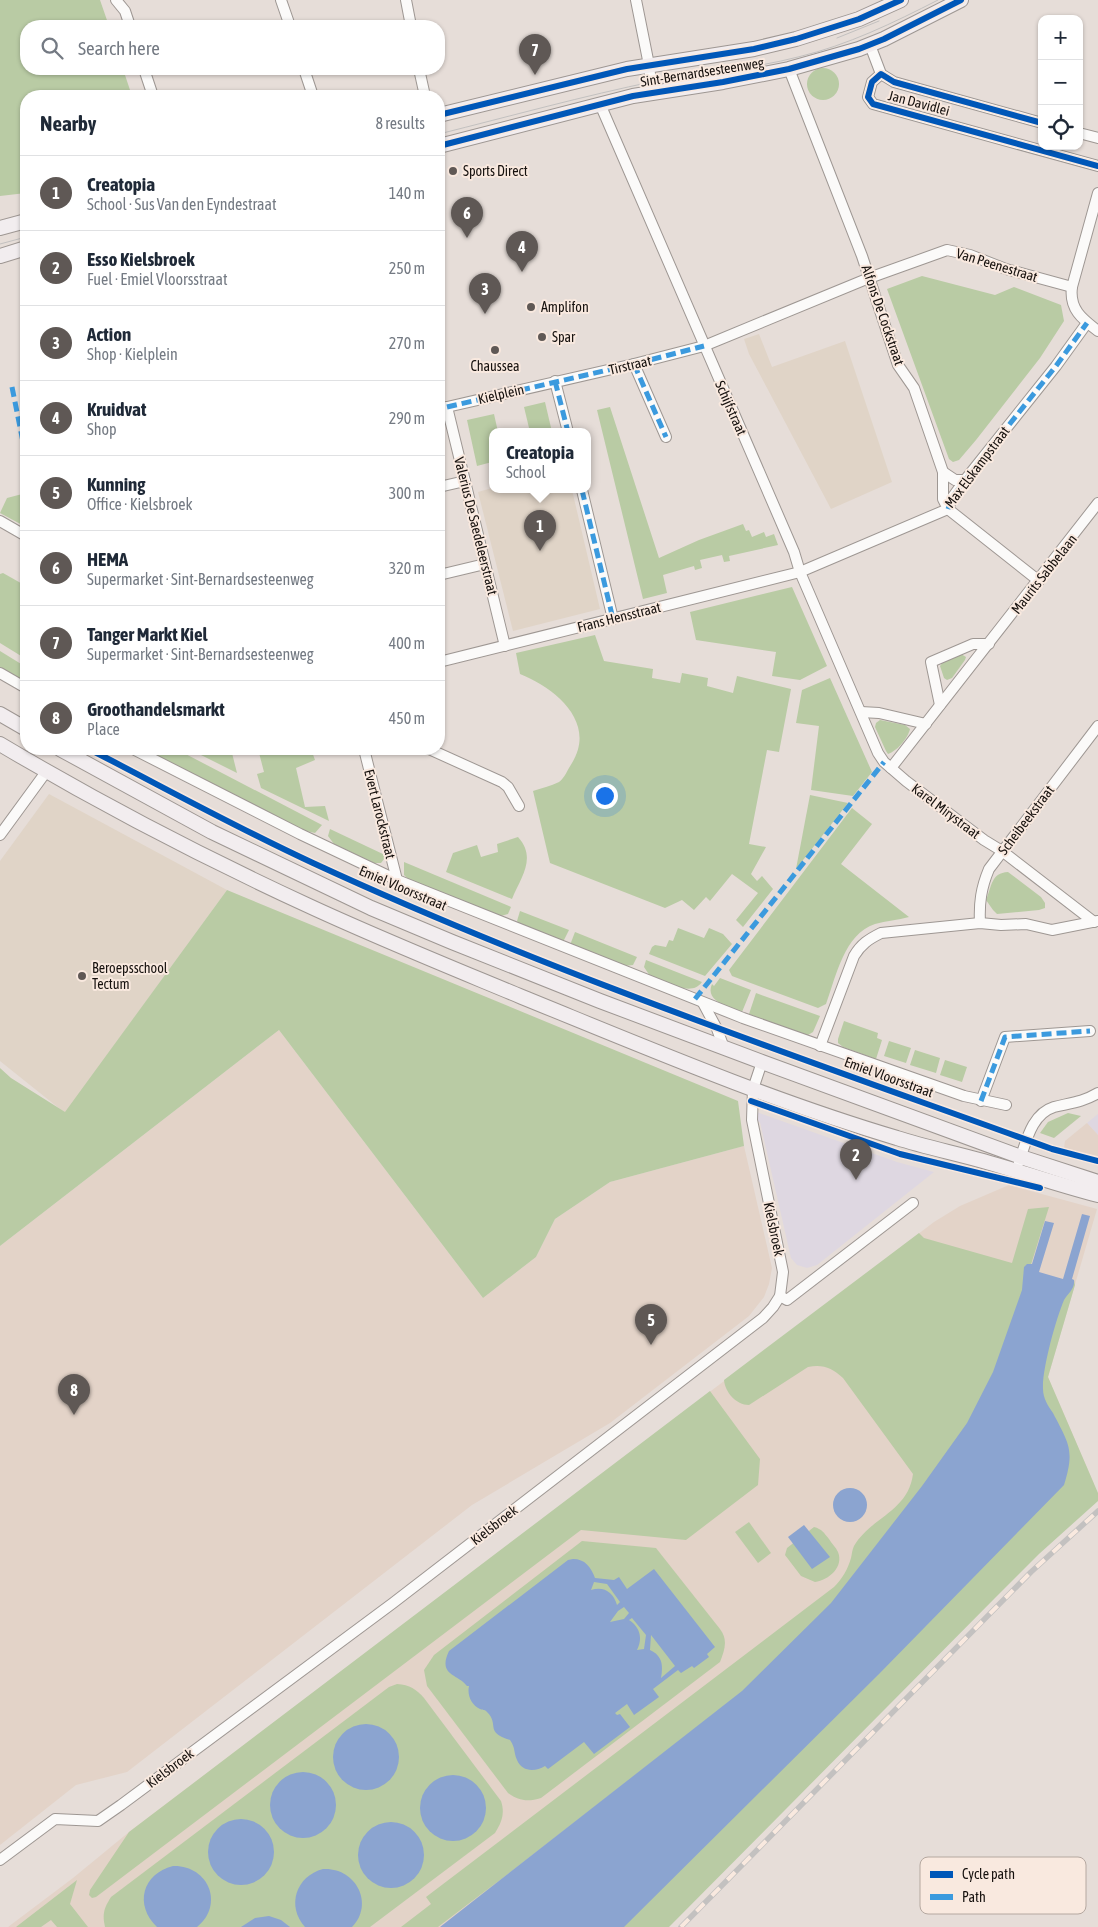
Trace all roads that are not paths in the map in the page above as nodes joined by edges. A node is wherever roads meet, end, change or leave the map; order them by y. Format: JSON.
{"nodes":[{"id":1,"x":116,"y":0,"type":"edge"},
{"id":2,"x":281,"y":0,"type":"edge"},
{"id":3,"x":406,"y":0,"type":"edge"},
{"id":4,"x":636,"y":0,"type":"edge"},
{"id":5,"x":901,"y":0,"type":"edge"},
{"id":6,"x":961,"y":0,"type":"edge"},
{"id":7,"x":128,"y":20,"type":"edge"},
{"id":8,"x":288,"y":20,"type":"edge"},
{"id":9,"x":410,"y":20,"type":"edge"},
{"id":10,"x":870,"y":45,"type":"junction"},
{"id":11,"x":649,"y":65,"type":"junction"},
{"id":12,"x":789,"y":69,"type":"junction"},
{"id":13,"x":881,"y":74,"type":"junction"},
{"id":14,"x":146,"y":75,"type":"edge"},
{"id":15,"x":306,"y":75,"type":"edge"},
{"id":16,"x":420,"y":75,"type":"edge"},
{"id":17,"x":151,"y":90,"type":"edge"},
{"id":18,"x":311,"y":90,"type":"edge"},
{"id":19,"x":424,"y":90,"type":"edge"},
{"id":20,"x":652,"y":92,"type":"junction"},
{"id":21,"x":600,"y":104,"type":"junction"},
{"id":22,"x":445,"y":114,"type":"edge"},
{"id":23,"x":1038,"y":122,"type":"edge"},
{"id":24,"x":1083,"y":134,"type":"edge"},
{"id":25,"x":1098,"y":138,"type":"edge"},
{"id":26,"x":445,"y":144,"type":"edge"},
{"id":27,"x":1098,"y":166,"type":"edge"},
{"id":28,"x":1098,"y":193,"type":"edge"},
{"id":29,"x":20,"y":223,"type":"edge"},
{"id":30,"x":0,"y":228,"type":"edge"},
{"id":31,"x":20,"y":250,"type":"edge"},
{"id":32,"x":0,"y":256,"type":"edge"},
{"id":33,"x":869,"y":278,"type":"junction"},
{"id":34,"x":1072,"y":287,"type":"junction"},
{"id":35,"x":1087,"y":323,"type":"junction"},
{"id":36,"x":1098,"y":331,"type":"edge"},
{"id":37,"x":704,"y":346,"type":"junction"},
{"id":38,"x":634,"y":364,"type":"junction"},
{"id":39,"x":555,"y":381,"type":"junction"},
{"id":40,"x":445,"y":405,"type":"edge"},
{"id":41,"x":445,"y":412,"type":"edge"},
{"id":42,"x":567,"y":428,"type":"edge"},
{"id":43,"x":666,"y":437,"type":"dead end"},
{"id":44,"x":943,"y":472,"type":"junction"},
{"id":45,"x":965,"y":480,"type":"junction"},
{"id":46,"x":465,"y":481,"type":"junction"},
{"id":47,"x":445,"y":486,"type":"edge"},
{"id":48,"x":583,"y":493,"type":"edge"},
{"id":49,"x":1098,"y":503,"type":"edge"},
{"id":50,"x":948,"y":509,"type":"junction"},
{"id":51,"x":0,"y":521,"type":"edge"},
{"id":52,"x":20,"y":533,"type":"edge"},
{"id":53,"x":485,"y":564,"type":"junction"},
{"id":54,"x":800,"y":572,"type":"junction"},
{"id":55,"x":445,"y":574,"type":"edge"},
{"id":56,"x":1039,"y":580,"type":"junction"},
{"id":57,"x":613,"y":619,"type":"junction"},
{"id":58,"x":989,"y":644,"type":"junction"},
{"id":59,"x":505,"y":646,"type":"junction"},
{"id":60,"x":445,"y":661,"type":"edge"},
{"id":61,"x":0,"y":673,"type":"edge"},
{"id":62,"x":20,"y":685,"type":"edge"},
{"id":63,"x":940,"y":705,"type":"junction"},
{"id":64,"x":861,"y":712,"type":"junction"},
{"id":65,"x":0,"y":714,"type":"edge"},
{"id":66,"x":926,"y":724,"type":"junction"},
{"id":67,"x":20,"y":726,"type":"edge"},
{"id":68,"x":1098,"y":726,"type":"edge"},
{"id":69,"x":0,"y":744,"type":"edge"},
{"id":70,"x":71,"y":755,"type":"edge"},
{"id":71,"x":145,"y":755,"type":"edge"},
{"id":72,"x":366,"y":755,"type":"edge"},
{"id":73,"x":442,"y":755,"type":"edge"},
{"id":74,"x":891,"y":768,"type":"junction"},
{"id":75,"x":46,"y":772,"type":"junction"},
{"id":76,"x":519,"y":806,"type":"dead end"},
{"id":77,"x":0,"y":835,"type":"edge"},
{"id":78,"x":1002,"y":851,"type":"junction"},
{"id":79,"x":397,"y":880,"type":"junction"},
{"id":80,"x":1096,"y":922,"type":"edge"},
{"id":81,"x":980,"y":924,"type":"junction"},
{"id":82,"x":703,"y":1003,"type":"junction"},
{"id":83,"x":1090,"y":1030,"type":"dead end"},
{"id":84,"x":820,"y":1046,"type":"junction"},
{"id":85,"x":724,"y":1048,"type":"junction"},
{"id":86,"x":762,"y":1062,"type":"junction"},
{"id":87,"x":753,"y":1089,"type":"junction"},
{"id":88,"x":1098,"y":1093,"type":"edge"},
{"id":89,"x":981,"y":1101,"type":"junction"},
{"id":90,"x":1006,"y":1105,"type":"dead end"},
{"id":91,"x":1021,"y":1157,"type":"junction"},
{"id":92,"x":1016,"y":1171,"type":"junction"},
{"id":93,"x":1098,"y":1182,"type":"edge"},
{"id":94,"x":1098,"y":1195,"type":"edge"},
{"id":95,"x":913,"y":1203,"type":"dead end"},
{"id":96,"x":780,"y":1296,"type":"junction"},
{"id":97,"x":0,"y":1860,"type":"edge"}],
"edges":[{"from":1,"to":7,"type":"street"},
{"from":2,"to":8,"type":"street"},
{"from":3,"to":9,"type":"street"},
{"from":4,"to":11,"type":"street"},
{"from":5,"to":11,"type":"street","name":"Sint-Bernardsesteenweg"},
{"from":6,"to":10,"type":"street","name":"Sint-Bernardsesteenweg"},
{"from":10,"to":12,"type":"street","name":"Sint-Bernardsesteenweg"},
{"from":10,"to":13,"type":"street","name":"Jan Davidlei"},
{"from":11,"to":20,"type":"street"},
{"from":11,"to":22,"type":"street","name":"Sint-Bernardsesteenweg"},
{"from":12,"to":20,"type":"street","name":"Sint-Bernardsesteenweg"},
{"from":12,"to":33,"type":"street","name":"Alfons De Cockstraat"},
{"from":13,"to":23,"type":"street","name":"Jan Davidlei"},
{"from":13,"to":27,"type":"street","name":"Jan Davidlei"},
{"from":14,"to":17,"type":"street"},
{"from":15,"to":18,"type":"street"},
{"from":16,"to":19,"type":"street"},
{"from":20,"to":21,"type":"street","name":"Sint-Bernardsesteenweg"},
{"from":21,"to":26,"type":"street","name":"Sint-Bernardsesteenweg"},
{"from":21,"to":37,"type":"street","name":"Schijfstraat"},
{"from":24,"to":25,"type":"street"},
{"from":28,"to":34,"type":"street"},
{"from":29,"to":30,"type":"street"},
{"from":31,"to":32,"type":"street"},
{"from":33,"to":34,"type":"street","name":"Van Peenestraat"},
{"from":33,"to":37,"type":"street","name":"Van Peenestraat"},
{"from":33,"to":44,"type":"street","name":"Alfons De Cockstraat"},
{"from":34,"to":35,"type":"street"},
{"from":35,"to":36,"type":"street"},
{"from":35,"to":45,"type":"street","name":"Max Elskampstraat"},
{"from":37,"to":38,"type":"street","name":"Tirstraat"},
{"from":37,"to":54,"type":"street","name":"Schijfstraat"},
{"from":38,"to":39,"type":"street","name":"Tirstraat"},
{"from":38,"to":43,"type":"street"},
{"from":39,"to":40,"type":"street","name":"Kielplein"},
{"from":39,"to":42,"type":"street"},
{"from":41,"to":46,"type":"street","name":"Valerius De Saedeleerstraat"},
{"from":44,"to":45,"type":"street"},
{"from":44,"to":50,"type":"street","name":"Alfons De Cockstraat"},
{"from":45,"to":50,"type":"street","name":"Max Elskampstraat"},
{"from":46,"to":47,"type":"street"},
{"from":46,"to":53,"type":"street","name":"Valerius De Saedeleerstraat"},
{"from":48,"to":57,"type":"street"},
{"from":49,"to":56,"type":"street","name":"Maurits Sabbelaan"},
{"from":50,"to":54,"type":"street","name":"Max Elskampstraat"},
{"from":50,"to":56,"type":"street"},
{"from":51,"to":52,"type":"street"},
{"from":53,"to":55,"type":"street"},
{"from":53,"to":59,"type":"street","name":"Valerius De Saedeleerstraat"},
{"from":54,"to":57,"type":"street","name":"Frans Hensstraat"},
{"from":54,"to":64,"type":"street","name":"Schijfstraat"},
{"from":56,"to":58,"type":"street","name":"Maurits Sabbelaan"},
{"from":57,"to":59,"type":"street","name":"Frans Hensstraat"},
{"from":58,"to":63,"type":"street","name":"Maurits Sabbelaan"},
{"from":58,"to":63,"type":"street"},
{"from":59,"to":60,"type":"street","name":"Frans Hensstraat"},
{"from":61,"to":62,"type":"street"},
{"from":63,"to":66,"type":"street","name":"Maurits Sabbelaan"},
{"from":64,"to":66,"type":"street"},
{"from":64,"to":74,"type":"street","name":"Schijfstraat"},
{"from":65,"to":67,"type":"street"},
{"from":66,"to":74,"type":"street","name":"Maurits Sabbelaan"},
{"from":68,"to":78,"type":"street","name":"Scheibeekstraat"},
{"from":69,"to":75,"type":"street"},
{"from":70,"to":85,"type":"street"},
{"from":71,"to":79,"type":"street","name":"Emiel Vloorsstraat"},
{"from":72,"to":79,"type":"street","name":"Evert Larockstraat"},
{"from":73,"to":76,"type":"street"},
{"from":74,"to":78,"type":"street","name":"Karel Mirystraat"},
{"from":75,"to":77,"type":"street"},
{"from":75,"to":87,"type":"street"},
{"from":78,"to":80,"type":"street","name":"Karel Mirystraat"},
{"from":78,"to":81,"type":"street","name":"Scheibeekstraat"},
{"from":79,"to":82,"type":"street","name":"Emiel Vloorsstraat"},
{"from":80,"to":81,"type":"street"},
{"from":81,"to":84,"type":"street"},
{"from":82,"to":84,"type":"street","name":"Emiel Vloorsstraat"},
{"from":82,"to":85,"type":"street"},
{"from":83,"to":89,"type":"street"},
{"from":84,"to":89,"type":"street","name":"Emiel Vloorsstraat"},
{"from":85,"to":86,"type":"street"},
{"from":86,"to":87,"type":"street","name":"Kielsbroek"},
{"from":86,"to":91,"type":"street"},
{"from":87,"to":92,"type":"street"},
{"from":87,"to":96,"type":"street","name":"Kielsbroek"},
{"from":88,"to":91,"type":"street"},
{"from":89,"to":90,"type":"street","name":"Emiel Vloorsstraat"},
{"from":91,"to":92,"type":"street"},
{"from":91,"to":93,"type":"street"},
{"from":92,"to":94,"type":"street"},
{"from":95,"to":96,"type":"street"},
{"from":96,"to":97,"type":"street","name":"Kielsbroek"}]}
